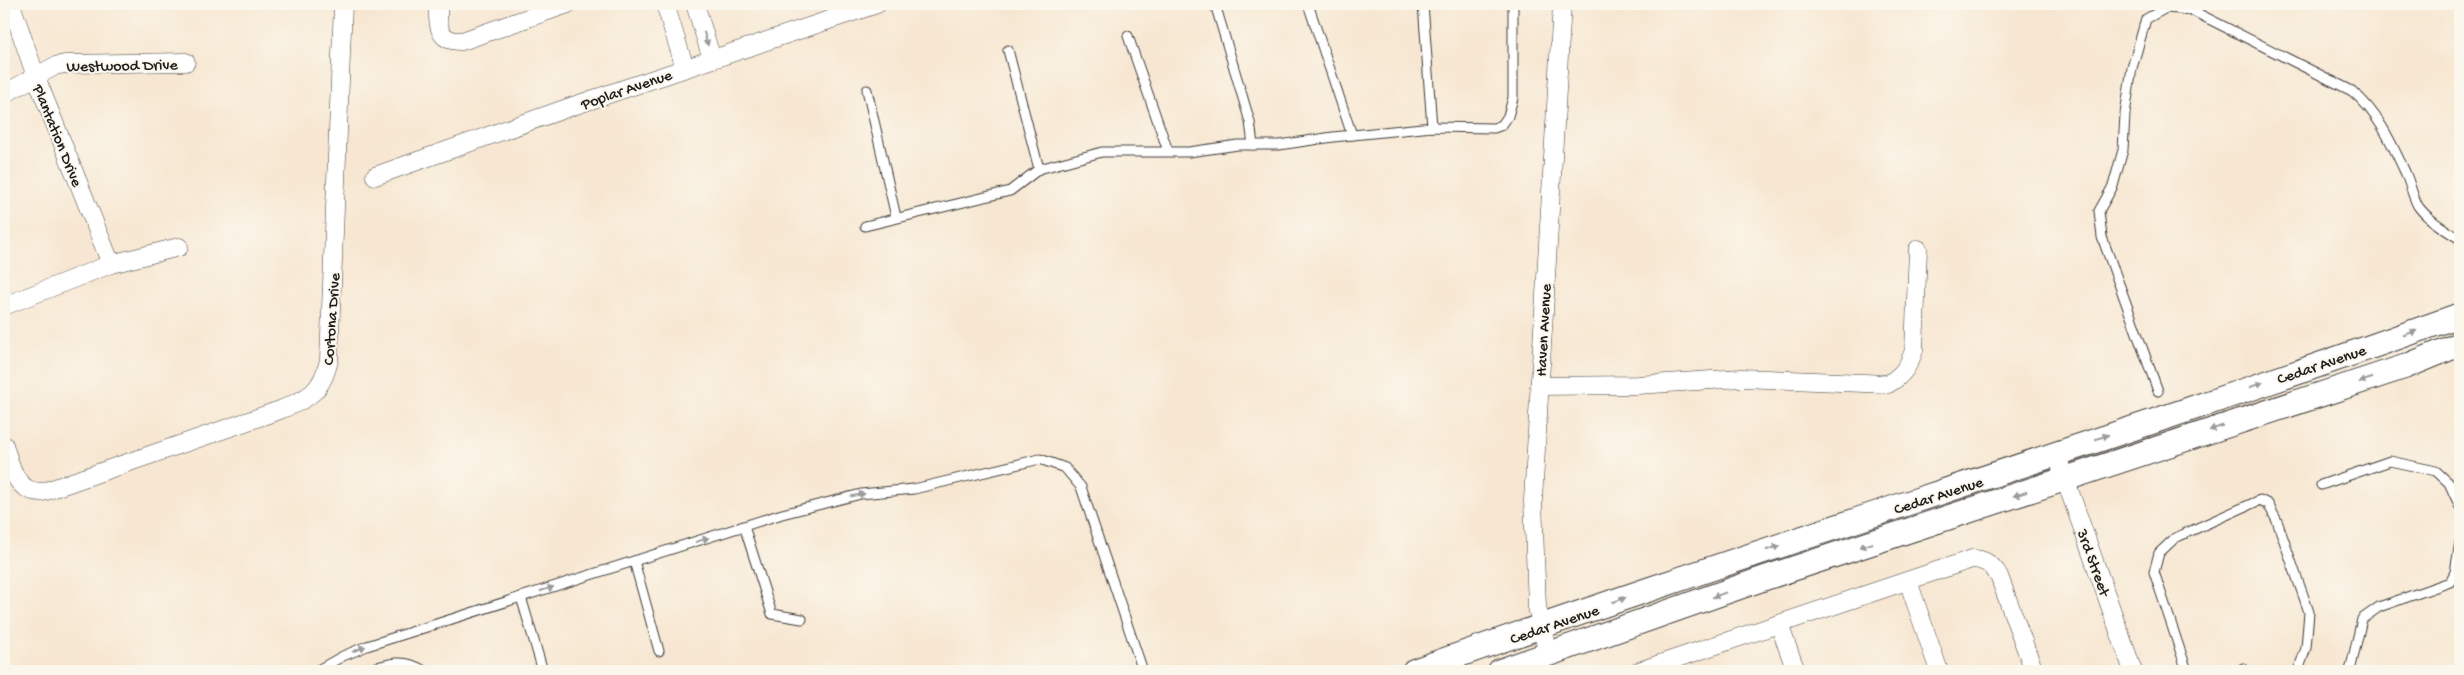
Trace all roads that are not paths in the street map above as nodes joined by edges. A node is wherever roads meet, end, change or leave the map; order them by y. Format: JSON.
{"nodes":[{"id":1,"x":11,"y":4,"type":"edge"},
{"id":2,"x":343,"y":4,"type":"edge"},
{"id":3,"x":438,"y":4,"type":"edge"},
{"id":4,"x":568,"y":4,"type":"edge"},
{"id":5,"x":665,"y":4,"type":"edge"},
{"id":6,"x":695,"y":4,"type":"edge"},
{"id":7,"x":877,"y":4,"type":"edge"},
{"id":8,"x":1215,"y":4,"type":"edge"},
{"id":9,"x":1308,"y":4,"type":"edge"},
{"id":10,"x":1423,"y":4,"type":"edge"},
{"id":11,"x":1513,"y":4,"type":"edge"},
{"id":12,"x":1562,"y":4,"type":"edge"},
{"id":13,"x":1128,"y":36,"type":"dead end"},
{"id":14,"x":1008,"y":50,"type":"dead end"},
{"id":15,"x":712,"y":59,"type":"junction"},
{"id":16,"x":186,"y":62,"type":"dead end"},
{"id":17,"x":685,"y":68,"type":"junction"},
{"id":18,"x":36,"y":77,"type":"junction"},
{"id":19,"x":867,"y":90,"type":"dead end"},
{"id":20,"x":4,"y":94,"type":"edge"},
{"id":21,"x":1432,"y":127,"type":"junction"},
{"id":22,"x":1352,"y":135,"type":"junction"},
{"id":23,"x":1253,"y":145,"type":"junction"},
{"id":24,"x":1168,"y":151,"type":"junction"},
{"id":25,"x":1039,"y":169,"type":"junction"},
{"id":26,"x":375,"y":176,"type":"dead end"},
{"id":27,"x":896,"y":217,"type":"junction"},
{"id":28,"x":865,"y":226,"type":"dead end"},
{"id":29,"x":2460,"y":240,"type":"edge"},
{"id":30,"x":180,"y":247,"type":"dead end"},
{"id":31,"x":1918,"y":249,"type":"dead end"},
{"id":32,"x":111,"y":264,"type":"junction"},
{"id":33,"x":4,"y":306,"type":"edge"},
{"id":34,"x":2460,"y":315,"type":"edge"},
{"id":35,"x":2460,"y":344,"type":"edge"},
{"id":36,"x":1539,"y":386,"type":"junction"},
{"id":37,"x":2158,"y":391,"type":"dead end"},
{"id":38,"x":4,"y":445,"type":"edge"},
{"id":39,"x":2056,"y":453,"type":"junction"},
{"id":40,"x":2066,"y":479,"type":"junction"},
{"id":41,"x":2321,"y":484,"type":"dead end"},
{"id":42,"x":2460,"y":508,"type":"edge"},
{"id":43,"x":744,"y":526,"type":"junction"},
{"id":44,"x":2460,"y":542,"type":"edge"},
{"id":45,"x":634,"y":561,"type":"junction"},
{"id":46,"x":1908,"y":581,"type":"junction"},
{"id":47,"x":521,"y":597,"type":"junction"},
{"id":48,"x":802,"y":619,"type":"dead end"},
{"id":49,"x":1779,"y":624,"type":"junction"},
{"id":50,"x":1540,"y":627,"type":"junction"},
{"id":51,"x":659,"y":651,"type":"dead end"},
{"id":52,"x":1548,"y":655,"type":"junction"},
{"id":53,"x":316,"y":671,"type":"edge"},
{"id":54,"x":365,"y":671,"type":"edge"},
{"id":55,"x":424,"y":671,"type":"edge"},
{"id":56,"x":543,"y":671,"type":"edge"},
{"id":57,"x":1143,"y":671,"type":"edge"},
{"id":58,"x":1414,"y":671,"type":"edge"},
{"id":59,"x":1500,"y":671,"type":"edge"},
{"id":60,"x":1639,"y":671,"type":"edge"},
{"id":61,"x":1796,"y":671,"type":"edge"},
{"id":62,"x":1939,"y":671,"type":"edge"},
{"id":63,"x":2034,"y":671,"type":"edge"},
{"id":64,"x":2134,"y":671,"type":"edge"},
{"id":65,"x":2187,"y":671,"type":"edge"},
{"id":66,"x":2298,"y":671,"type":"edge"},
{"id":67,"x":2350,"y":671,"type":"edge"}],
"edges":[{"from":1,"to":18,"type":"street","name":"Plantation Drive"},
{"from":2,"to":38,"type":"street","name":"Cortona Drive"},
{"from":3,"to":4,"type":"street"},
{"from":5,"to":17,"type":"street"},
{"from":6,"to":15,"type":"street","one_way":true},
{"from":7,"to":15,"type":"street","name":"Poplar Avenue"},
{"from":8,"to":23,"type":"lane"},
{"from":9,"to":22,"type":"lane"},
{"from":10,"to":21,"type":"lane"},
{"from":11,"to":21,"type":"lane"},
{"from":12,"to":36,"type":"street","name":"Haven Avenue"},
{"from":13,"to":24,"type":"lane"},
{"from":14,"to":25,"type":"lane"},
{"from":15,"to":17,"type":"street","name":"Poplar Avenue"},
{"from":16,"to":18,"type":"street","name":"Westwood Drive"},
{"from":17,"to":26,"type":"street","name":"Poplar Avenue"},
{"from":18,"to":20,"type":"street","name":"Westwood Drive"},
{"from":18,"to":32,"type":"street","name":"Plantation Drive"},
{"from":19,"to":27,"type":"lane"},
{"from":21,"to":22,"type":"lane"},
{"from":22,"to":23,"type":"lane"},
{"from":23,"to":24,"type":"lane"},
{"from":24,"to":25,"type":"lane"},
{"from":25,"to":27,"type":"lane"},
{"from":27,"to":28,"type":"lane"},
{"from":29,"to":37,"type":"lane"},
{"from":30,"to":32,"type":"street"},
{"from":31,"to":36,"type":"street"},
{"from":32,"to":33,"type":"street"},
{"from":39,"to":34,"type":"main road","name":"Cedar Avenue","one_way":true},
{"from":35,"to":40,"type":"main road","name":"Cedar Avenue","one_way":true},
{"from":36,"to":50,"type":"street","name":"Haven Avenue"},
{"from":39,"to":40,"type":"street","name":"3rd Street"},
{"from":50,"to":39,"type":"main road","name":"Cedar Avenue","one_way":true},
{"from":40,"to":52,"type":"main road","name":"Cedar Avenue","one_way":true},
{"from":40,"to":64,"type":"street","name":"3rd Street"},
{"from":41,"to":42,"type":"lane"},
{"from":45,"to":43,"type":"lane","one_way":true},
{"from":43,"to":48,"type":"lane"},
{"from":43,"to":57,"type":"lane","one_way":true},
{"from":44,"to":67,"type":"lane"},
{"from":47,"to":45,"type":"lane","one_way":true},
{"from":45,"to":51,"type":"lane"},
{"from":46,"to":49,"type":"street"},
{"from":46,"to":62,"type":"street"},
{"from":46,"to":63,"type":"street"},
{"from":53,"to":47,"type":"lane","one_way":true},
{"from":47,"to":56,"type":"lane"},
{"from":49,"to":60,"type":"street"},
{"from":49,"to":61,"type":"street"},
{"from":50,"to":52,"type":"street","name":"Haven Avenue"},
{"from":50,"to":58,"type":"main road","name":"Cedar Avenue"},
{"from":52,"to":59,"type":"main road","name":"Cedar Avenue"},
{"from":54,"to":55,"type":"lane"},
{"from":65,"to":66,"type":"lane"}]}
